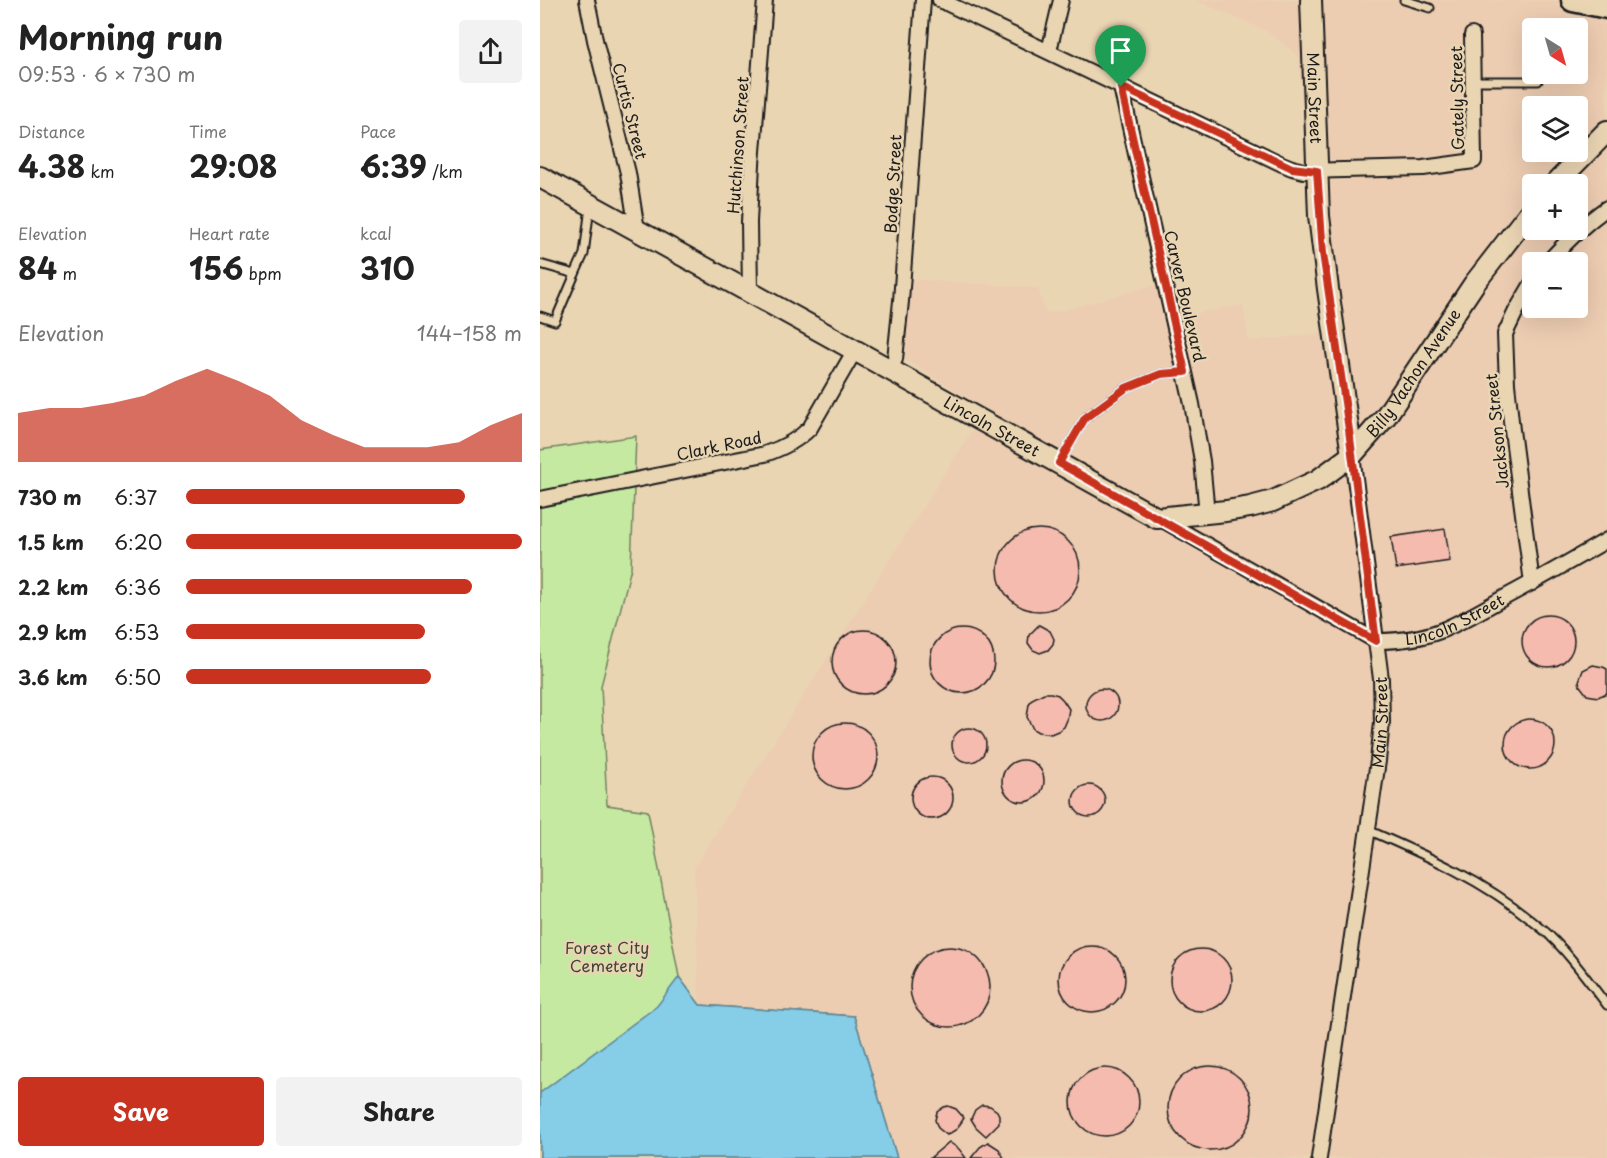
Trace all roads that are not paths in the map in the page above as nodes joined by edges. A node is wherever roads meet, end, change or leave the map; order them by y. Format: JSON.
{"nodes":[{"id":1,"x":587,"y":0,"type":"edge"},
{"id":2,"x":765,"y":0,"type":"edge"},
{"id":3,"x":923,"y":0,"type":"edge"},
{"id":4,"x":940,"y":0,"type":"edge"},
{"id":5,"x":1061,"y":0,"type":"edge"},
{"id":6,"x":1311,"y":0,"type":"edge"},
{"id":7,"x":1404,"y":0,"type":"edge"},
{"id":8,"x":1573,"y":0,"type":"edge"},
{"id":9,"x":1607,"y":6,"type":"edge"},
{"id":10,"x":1430,"y":8,"type":"dead end"},
{"id":11,"x":1472,"y":34,"type":"dead end"},
{"id":12,"x":1049,"y":51,"type":"junction"},
{"id":13,"x":1473,"y":81,"type":"junction"},
{"id":14,"x":1522,"y":81,"type":"edge"},
{"id":15,"x":1121,"y":87,"type":"junction"},
{"id":16,"x":1607,"y":131,"type":"edge"},
{"id":17,"x":1317,"y":171,"type":"junction"},
{"id":18,"x":1565,"y":174,"type":"edge"},
{"id":19,"x":542,"y":181,"type":"edge"},
{"id":20,"x":590,"y":204,"type":"junction"},
{"id":21,"x":1607,"y":208,"type":"edge"},
{"id":22,"x":1522,"y":222,"type":"edge"},
{"id":23,"x":637,"y":230,"type":"junction"},
{"id":24,"x":1557,"y":252,"type":"edge"},
{"id":25,"x":540,"y":264,"type":"edge"},
{"id":26,"x":575,"y":274,"type":"junction"},
{"id":27,"x":750,"y":292,"type":"junction"},
{"id":28,"x":1522,"y":301,"type":"edge"},
{"id":29,"x":540,"y":316,"type":"edge"},
{"id":30,"x":855,"y":350,"type":"junction"},
{"id":31,"x":890,"y":369,"type":"junction"},
{"id":32,"x":1185,"y":372,"type":"junction"},
{"id":33,"x":1352,"y":455,"type":"junction"},
{"id":34,"x":1059,"y":463,"type":"junction"},
{"id":35,"x":540,"y":499,"type":"edge"},
{"id":36,"x":1207,"y":514,"type":"junction"},
{"id":37,"x":1157,"y":518,"type":"junction"},
{"id":38,"x":1607,"y":540,"type":"edge"},
{"id":39,"x":1532,"y":583,"type":"junction"},
{"id":40,"x":1376,"y":641,"type":"junction"},
{"id":41,"x":1368,"y":830,"type":"junction"},
{"id":42,"x":1607,"y":1005,"type":"edge"},
{"id":43,"x":1319,"y":1158,"type":"edge"}],
"edges":[{"from":1,"to":23,"type":"street","name":"Curtis Street"},
{"from":2,"to":27,"type":"street","name":"Hutchinson Street"},
{"from":3,"to":31,"type":"street","name":"Bodge Street"},
{"from":4,"to":12,"type":"street"},
{"from":5,"to":12,"type":"street"},
{"from":6,"to":17,"type":"main road","name":"Main Street"},
{"from":7,"to":10,"type":"lane"},
{"from":8,"to":9,"type":"main road"},
{"from":11,"to":13,"type":"street","name":"Gately Street"},
{"from":12,"to":15,"type":"street"},
{"from":13,"to":14,"type":"lane"},
{"from":13,"to":17,"type":"street","name":"Gately Street"},
{"from":15,"to":17,"type":"street"},
{"from":15,"to":32,"type":"street","name":"Carver Boulevard"},
{"from":16,"to":18,"type":"main road"},
{"from":17,"to":33,"type":"main road","name":"Main Street"},
{"from":19,"to":20,"type":"main road","name":"Lincoln Street"},
{"from":20,"to":23,"type":"main road","name":"Lincoln Street"},
{"from":20,"to":26,"type":"lane"},
{"from":21,"to":24,"type":"street"},
{"from":22,"to":33,"type":"main road","name":"Billy Vachon Avenue"},
{"from":23,"to":27,"type":"main road","name":"Lincoln Street"},
{"from":25,"to":26,"type":"lane"},
{"from":26,"to":29,"type":"lane"},
{"from":27,"to":30,"type":"main road","name":"Lincoln Street"},
{"from":28,"to":39,"type":"street","name":"Jackson Street"},
{"from":30,"to":31,"type":"main road","name":"Lincoln Street"},
{"from":30,"to":35,"type":"street","name":"Clark Road"},
{"from":31,"to":34,"type":"main road","name":"Lincoln Street"},
{"from":32,"to":34,"type":"lane"},
{"from":32,"to":36,"type":"street","name":"Carver Boulevard"},
{"from":33,"to":36,"type":"main road","name":"Billy Vachon Avenue"},
{"from":33,"to":40,"type":"street","name":"Main Street"},
{"from":34,"to":37,"type":"main road","name":"Lincoln Street"},
{"from":36,"to":37,"type":"main road","name":"Billy Vachon Avenue"},
{"from":37,"to":40,"type":"street","name":"Lincoln Street"},
{"from":38,"to":39,"type":"street","name":"Lincoln Street"},
{"from":39,"to":40,"type":"street","name":"Lincoln Street"},
{"from":40,"to":41,"type":"street","name":"Main Street"},
{"from":41,"to":42,"type":"lane"},
{"from":41,"to":43,"type":"street","name":"Main Street"}]}
